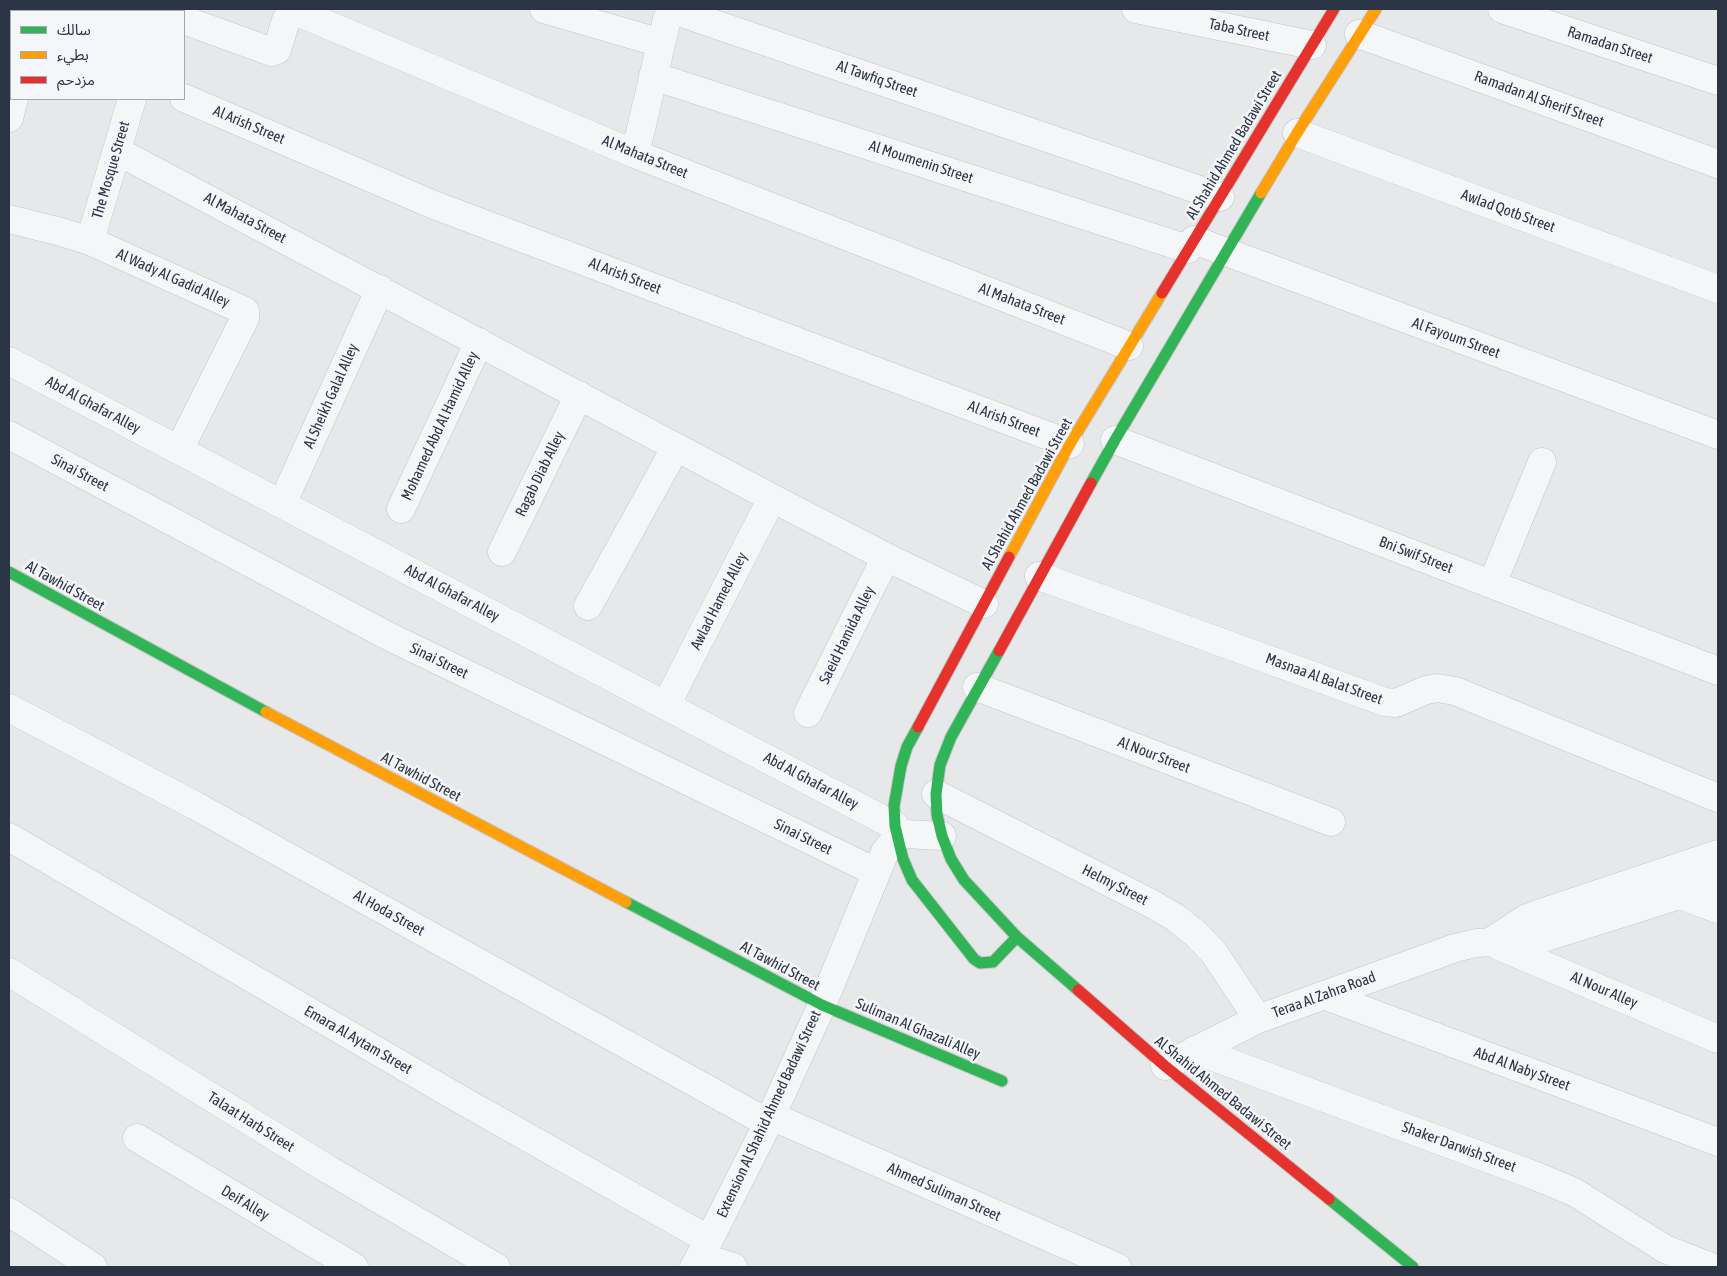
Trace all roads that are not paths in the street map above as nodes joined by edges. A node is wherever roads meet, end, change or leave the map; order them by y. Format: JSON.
{"nodes":[{"id":1,"x":544,"y":9,"type":"edge"},
{"id":2,"x":1136,"y":9,"type":"edge"},
{"id":3,"x":1334,"y":9,"type":"edge"},
{"id":4,"x":1376,"y":9,"type":"edge"},
{"id":5,"x":1502,"y":9,"type":"edge"},
{"id":6,"x":294,"y":11,"type":"edge"},
{"id":7,"x":185,"y":20,"type":"edge"},
{"id":8,"x":1359,"y":34,"type":"junction"},
{"id":9,"x":661,"y":43,"type":"junction"},
{"id":10,"x":1312,"y":45,"type":"junction"},
{"id":11,"x":654,"y":76,"type":"junction"},
{"id":12,"x":1718,"y":81,"type":"edge"},
{"id":13,"x":185,"y":98,"type":"edge"},
{"id":14,"x":14,"y":100,"type":"edge"},
{"id":15,"x":132,"y":100,"type":"edge"},
{"id":16,"x":9,"y":118,"type":"edge"},
{"id":17,"x":1297,"y":133,"type":"junction"},
{"id":18,"x":117,"y":150,"type":"junction"},
{"id":19,"x":634,"y":154,"type":"junction"},
{"id":20,"x":1718,"y":164,"type":"edge"},
{"id":21,"x":1220,"y":197,"type":"junction"},
{"id":22,"x":9,"y":218,"type":"edge"},
{"id":23,"x":90,"y":242,"type":"junction"},
{"id":24,"x":1191,"y":245,"type":"junction"},
{"id":25,"x":1226,"y":252,"type":"junction"},
{"id":26,"x":380,"y":289,"type":"junction"},
{"id":27,"x":1718,"y":289,"type":"edge"},
{"id":28,"x":479,"y":342,"type":"junction"},
{"id":29,"x":1130,"y":346,"type":"junction"},
{"id":30,"x":9,"y":361,"type":"edge"},
{"id":31,"x":579,"y":396,"type":"junction"},
{"id":32,"x":9,"y":435,"type":"edge"},
{"id":33,"x":1718,"y":435,"type":"edge"},
{"id":34,"x":1114,"y":440,"type":"junction"},
{"id":35,"x":1070,"y":444,"type":"junction"},
{"id":36,"x":676,"y":447,"type":"junction"},
{"id":37,"x":179,"y":450,"type":"junction"},
{"id":38,"x":1542,"y":462,"type":"dead end"},
{"id":39,"x":772,"y":498,"type":"junction"},
{"id":40,"x":282,"y":504,"type":"junction"},
{"id":41,"x":401,"y":509,"type":"dead end"},
{"id":42,"x":502,"y":552,"type":"dead end"},
{"id":43,"x":886,"y":557,"type":"junction"},
{"id":44,"x":9,"y":572,"type":"edge"},
{"id":45,"x":1039,"y":576,"type":"junction"},
{"id":46,"x":1492,"y":584,"type":"junction"},
{"id":47,"x":984,"y":604,"type":"junction"},
{"id":48,"x":588,"y":606,"type":"dead end"},
{"id":49,"x":1718,"y":671,"type":"edge"},
{"id":50,"x":977,"y":687,"type":"junction"},
{"id":51,"x":666,"y":705,"type":"junction"},
{"id":52,"x":9,"y":708,"type":"edge"},
{"id":53,"x":808,"y":713,"type":"dead end"},
{"id":54,"x":936,"y":794,"type":"junction"},
{"id":55,"x":1718,"y":798,"type":"edge"},
{"id":56,"x":1331,"y":822,"type":"dead end"},
{"id":57,"x":896,"y":832,"type":"junction"},
{"id":58,"x":942,"y":836,"type":"junction"},
{"id":59,"x":9,"y":837,"type":"edge"},
{"id":60,"x":1718,"y":854,"type":"edge"},
{"id":61,"x":876,"y":872,"type":"junction"},
{"id":62,"x":1718,"y":883,"type":"edge"},
{"id":63,"x":1680,"y":895,"type":"junction"},
{"id":64,"x":1718,"y":909,"type":"edge"},
{"id":65,"x":1018,"y":937,"type":"junction"},
{"id":66,"x":1490,"y":942,"type":"junction"},
{"id":67,"x":9,"y":972,"type":"edge"},
{"id":68,"x":1326,"y":996,"type":"junction"},
{"id":69,"x":822,"y":1005,"type":"junction"},
{"id":70,"x":1258,"y":1019,"type":"junction"},
{"id":71,"x":1718,"y":1038,"type":"edge"},
{"id":72,"x":1195,"y":1050,"type":"junction"},
{"id":73,"x":1165,"y":1066,"type":"junction"},
{"id":74,"x":1002,"y":1081,"type":"dead end"},
{"id":75,"x":769,"y":1119,"type":"junction"},
{"id":76,"x":137,"y":1138,"type":"dead end"},
{"id":77,"x":1718,"y":1142,"type":"edge"},
{"id":78,"x":9,"y":1212,"type":"edge"},
{"id":79,"x":701,"y":1255,"type":"edge"},
{"id":80,"x":1660,"y":1258,"type":"edge"},
{"id":81,"x":93,"y":1267,"type":"edge"},
{"id":82,"x":354,"y":1267,"type":"edge"},
{"id":83,"x":496,"y":1267,"type":"edge"},
{"id":84,"x":733,"y":1267,"type":"edge"},
{"id":85,"x":1117,"y":1267,"type":"edge"},
{"id":86,"x":1413,"y":1267,"type":"edge"},
{"id":87,"x":1711,"y":1267,"type":"edge"}],
"edges":[{"from":1,"to":9,"type":"street"},
{"from":2,"to":10,"type":"street","name":"Taba Street"},
{"from":3,"to":10,"type":"street","name":"Al Shahid Ahmed Badawi Street"},
{"from":4,"to":8,"type":"street","name":"Al Shahid Ahmed Badawi Street"},
{"from":5,"to":12,"type":"street","name":"Ramadan Street"},
{"from":6,"to":7,"type":"street","name":"Al Mahata Street"},
{"from":6,"to":19,"type":"street","name":"Al Mahata Street"},
{"from":8,"to":17,"type":"street","name":"Al Shahid Ahmed Badawi Street"},
{"from":8,"to":20,"type":"street","name":"Ramadan Al Sherif Street"},
{"from":9,"to":11,"type":"street","name":"Al Tawfiq Street"},
{"from":9,"to":21,"type":"street","name":"Al Tawfiq Street"},
{"from":10,"to":21,"type":"street","name":"Al Shahid Ahmed Badawi Street"},
{"from":11,"to":19,"type":"street","name":"Al Tawfiq Street"},
{"from":11,"to":24,"type":"street","name":"Al Moumenin Street"},
{"from":13,"to":35,"type":"street","name":"Al Arish Street"},
{"from":14,"to":16,"type":"street"},
{"from":15,"to":18,"type":"street","name":"The Mosque Street"},
{"from":17,"to":25,"type":"street","name":"Al Shahid Ahmed Badawi Street"},
{"from":17,"to":27,"type":"street","name":"Awlad Qotb Street"},
{"from":18,"to":23,"type":"street","name":"The Mosque Street"},
{"from":18,"to":26,"type":"street","name":"Al Mahata Street"},
{"from":19,"to":29,"type":"street","name":"Al Mahata Street"},
{"from":21,"to":24,"type":"street","name":"Al Shahid Ahmed Badawi Street"},
{"from":22,"to":23,"type":"street","name":"Al Wady Al Gadid Alley"},
{"from":23,"to":37,"type":"street","name":"Al Wady Al Gadid Alley"},
{"from":24,"to":25,"type":"street","name":"Al Fayoum Street"},
{"from":24,"to":29,"type":"street","name":"Al Shahid Ahmed Badawi Street"},
{"from":25,"to":33,"type":"street","name":"Al Fayoum Street"},
{"from":25,"to":34,"type":"street","name":"Al Shahid Ahmed Badawi Street"},
{"from":26,"to":28,"type":"street","name":"Al Mahata Street"},
{"from":26,"to":40,"type":"street","name":"Al Sheikh Galal Alley"},
{"from":28,"to":31,"type":"street","name":"Al Mahata Street"},
{"from":28,"to":41,"type":"street","name":"Mohamed Abd Al Hamid Alley"},
{"from":29,"to":35,"type":"street","name":"Al Shahid Ahmed Badawi Street"},
{"from":30,"to":37,"type":"street","name":"Abd Al Ghafar Alley"},
{"from":31,"to":36,"type":"street","name":"Al Mahata Street"},
{"from":31,"to":42,"type":"street","name":"Ragab Diab Alley"},
{"from":32,"to":61,"type":"street","name":"Sinai Street"},
{"from":34,"to":45,"type":"street","name":"Al Shahid Ahmed Badawi Street"},
{"from":34,"to":46,"type":"street","name":"Bni Swif Street"},
{"from":35,"to":47,"type":"street","name":"Al Shahid Ahmed Badawi Street"},
{"from":36,"to":39,"type":"street","name":"Al Mahata Street"},
{"from":36,"to":48,"type":"street"},
{"from":37,"to":40,"type":"street","name":"Abd Al Ghafar Alley"},
{"from":38,"to":46,"type":"street"},
{"from":39,"to":43,"type":"street","name":"Al Mahata Street"},
{"from":39,"to":51,"type":"street","name":"Awlad Hamed Alley"},
{"from":40,"to":51,"type":"street","name":"Abd Al Ghafar Alley"},
{"from":43,"to":47,"type":"street","name":"Al Mahata Street"},
{"from":43,"to":53,"type":"street","name":"Saeid Hamida Alley"},
{"from":44,"to":69,"type":"street","name":"Al Tawhid Street"},
{"from":45,"to":50,"type":"street","name":"Al Shahid Ahmed Badawi Street"},
{"from":45,"to":55,"type":"street","name":"Masnaa Al Balat Street"},
{"from":46,"to":49,"type":"street","name":"Bni Swif Street"},
{"from":47,"to":57,"type":"street","name":"Al Shahid Ahmed Badawi Street"},
{"from":50,"to":54,"type":"street","name":"Al Shahid Ahmed Badawi Street"},
{"from":50,"to":56,"type":"street","name":"Al Nour Street"},
{"from":51,"to":57,"type":"street","name":"Abd Al Ghafar Alley"},
{"from":52,"to":75,"type":"street","name":"Al Hoda Street"},
{"from":54,"to":58,"type":"street","name":"Al Shahid Ahmed Badawi Street"},
{"from":54,"to":70,"type":"street","name":"Helmy Street"},
{"from":57,"to":58,"type":"street"},
{"from":57,"to":61,"type":"street","name":"Extension Al Shahid Ahmed Badawi Street"},
{"from":57,"to":65,"type":"street","name":"Al Shahid Ahmed Badawi Street"},
{"from":58,"to":65,"type":"street","name":"Al Shahid Ahmed Badawi Street"},
{"from":59,"to":79,"type":"street","name":"Emara Al Aytam Street"},
{"from":60,"to":66,"type":"street","name":"Teraa Al Zahra Road"},
{"from":61,"to":69,"type":"street","name":"Extension Al Shahid Ahmed Badawi Street"},
{"from":62,"to":63,"type":"street","name":"Teraa Al Zahra Road"},
{"from":63,"to":64,"type":"street"},
{"from":63,"to":66,"type":"street","name":"Teraa Al Zahra Road"},
{"from":65,"to":73,"type":"street","name":"Al Shahid Ahmed Badawi Street"},
{"from":66,"to":68,"type":"street","name":"Teraa Al Zahra Road"},
{"from":66,"to":71,"type":"street","name":"Al Nour Alley"},
{"from":67,"to":83,"type":"street","name":"Talaat Harb Street"},
{"from":68,"to":70,"type":"street","name":"Teraa Al Zahra Road"},
{"from":68,"to":77,"type":"street","name":"Abd Al Naby Street"},
{"from":69,"to":74,"type":"street","name":"Suliman Al Ghazali Alley"},
{"from":69,"to":75,"type":"street","name":"Extension Al Shahid Ahmed Badawi Street"},
{"from":70,"to":72,"type":"street","name":"Teraa Al Zahra Road"},
{"from":72,"to":73,"type":"street","name":"Teraa Al Zahra Road"},
{"from":72,"to":80,"type":"street","name":"Shaker Darwish Street"},
{"from":73,"to":86,"type":"street","name":"Al Shahid Ahmed Badawi Street"},
{"from":75,"to":79,"type":"street","name":"Extension Al Shahid Ahmed Badawi Street"},
{"from":75,"to":85,"type":"street","name":"Ahmed Suliman Street"},
{"from":76,"to":82,"type":"street","name":"Deif Alley"},
{"from":78,"to":81,"type":"street"},
{"from":79,"to":84,"type":"street","name":"Emara Al Aytam Street"},
{"from":80,"to":87,"type":"street","name":"Shaker Darwish Street"}]}
